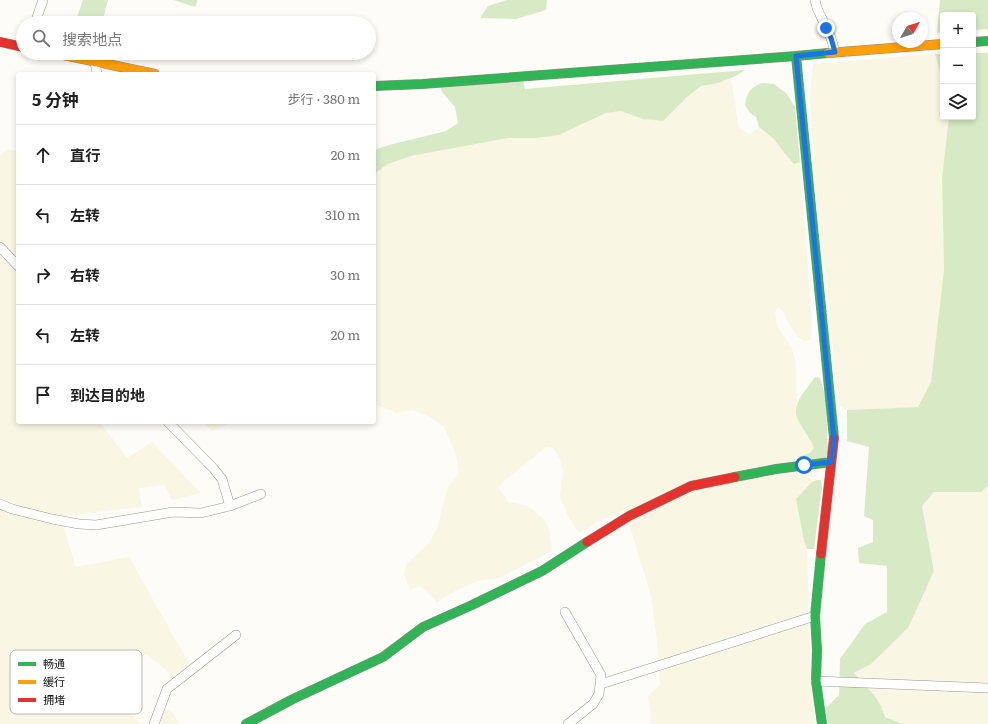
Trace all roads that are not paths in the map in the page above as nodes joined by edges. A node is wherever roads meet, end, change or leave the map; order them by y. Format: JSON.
{"nodes":[{"id":1,"x":43,"y":0,"type":"edge"},
{"id":2,"x":815,"y":0,"type":"edge"},
{"id":3,"x":37,"y":16,"type":"edge"},
{"id":4,"x":988,"y":41,"type":"edge"},
{"id":5,"x":0,"y":42,"type":"edge"},
{"id":6,"x":976,"y":42,"type":"edge"},
{"id":7,"x":940,"y":44,"type":"edge"},
{"id":8,"x":16,"y":45,"type":"edge"},
{"id":9,"x":835,"y":52,"type":"junction"},
{"id":10,"x":796,"y":56,"type":"junction"},
{"id":11,"x":86,"y":60,"type":"edge"},
{"id":12,"x":95,"y":62,"type":"junction"},
{"id":13,"x":96,"y":72,"type":"edge"},
{"id":14,"x":145,"y":72,"type":"edge"},
{"id":15,"x":376,"y":86,"type":"edge"},
{"id":16,"x":0,"y":248,"type":"edge"},
{"id":17,"x":16,"y":264,"type":"edge"},
{"id":18,"x":170,"y":424,"type":"edge"},
{"id":19,"x":831,"y":462,"type":"junction"},
{"id":20,"x":261,"y":494,"type":"dead end"},
{"id":21,"x":0,"y":504,"type":"edge"},
{"id":22,"x":230,"y":506,"type":"junction"},
{"id":23,"x":565,"y":612,"type":"dead end"},
{"id":24,"x":815,"y":616,"type":"junction"},
{"id":25,"x":236,"y":635,"type":"dead end"},
{"id":26,"x":816,"y":681,"type":"junction"},
{"id":27,"x":601,"y":684,"type":"junction"},
{"id":28,"x":988,"y":688,"type":"edge"},
{"id":29,"x":154,"y":724,"type":"edge"},
{"id":30,"x":246,"y":724,"type":"edge"},
{"id":31,"x":568,"y":724,"type":"edge"},
{"id":32,"x":822,"y":724,"type":"edge"}],
"edges":[{"from":1,"to":3,"type":"street"},
{"from":2,"to":9,"type":"street"},
{"from":4,"to":6,"type":"street"},
{"from":5,"to":8,"type":"street"},
{"from":7,"to":9,"type":"street"},
{"from":9,"to":10,"type":"street"},
{"from":10,"to":15,"type":"street"},
{"from":10,"to":19,"type":"street"},
{"from":11,"to":12,"type":"street"},
{"from":12,"to":13,"type":"street"},
{"from":12,"to":14,"type":"street"},
{"from":16,"to":17,"type":"street"},
{"from":18,"to":22,"type":"street"},
{"from":19,"to":24,"type":"street"},
{"from":19,"to":30,"type":"street"},
{"from":20,"to":22,"type":"street"},
{"from":21,"to":22,"type":"street"},
{"from":23,"to":27,"type":"street"},
{"from":24,"to":26,"type":"street"},
{"from":24,"to":27,"type":"street"},
{"from":25,"to":29,"type":"street"},
{"from":26,"to":28,"type":"street"},
{"from":26,"to":32,"type":"street"},
{"from":27,"to":31,"type":"street"}]}
